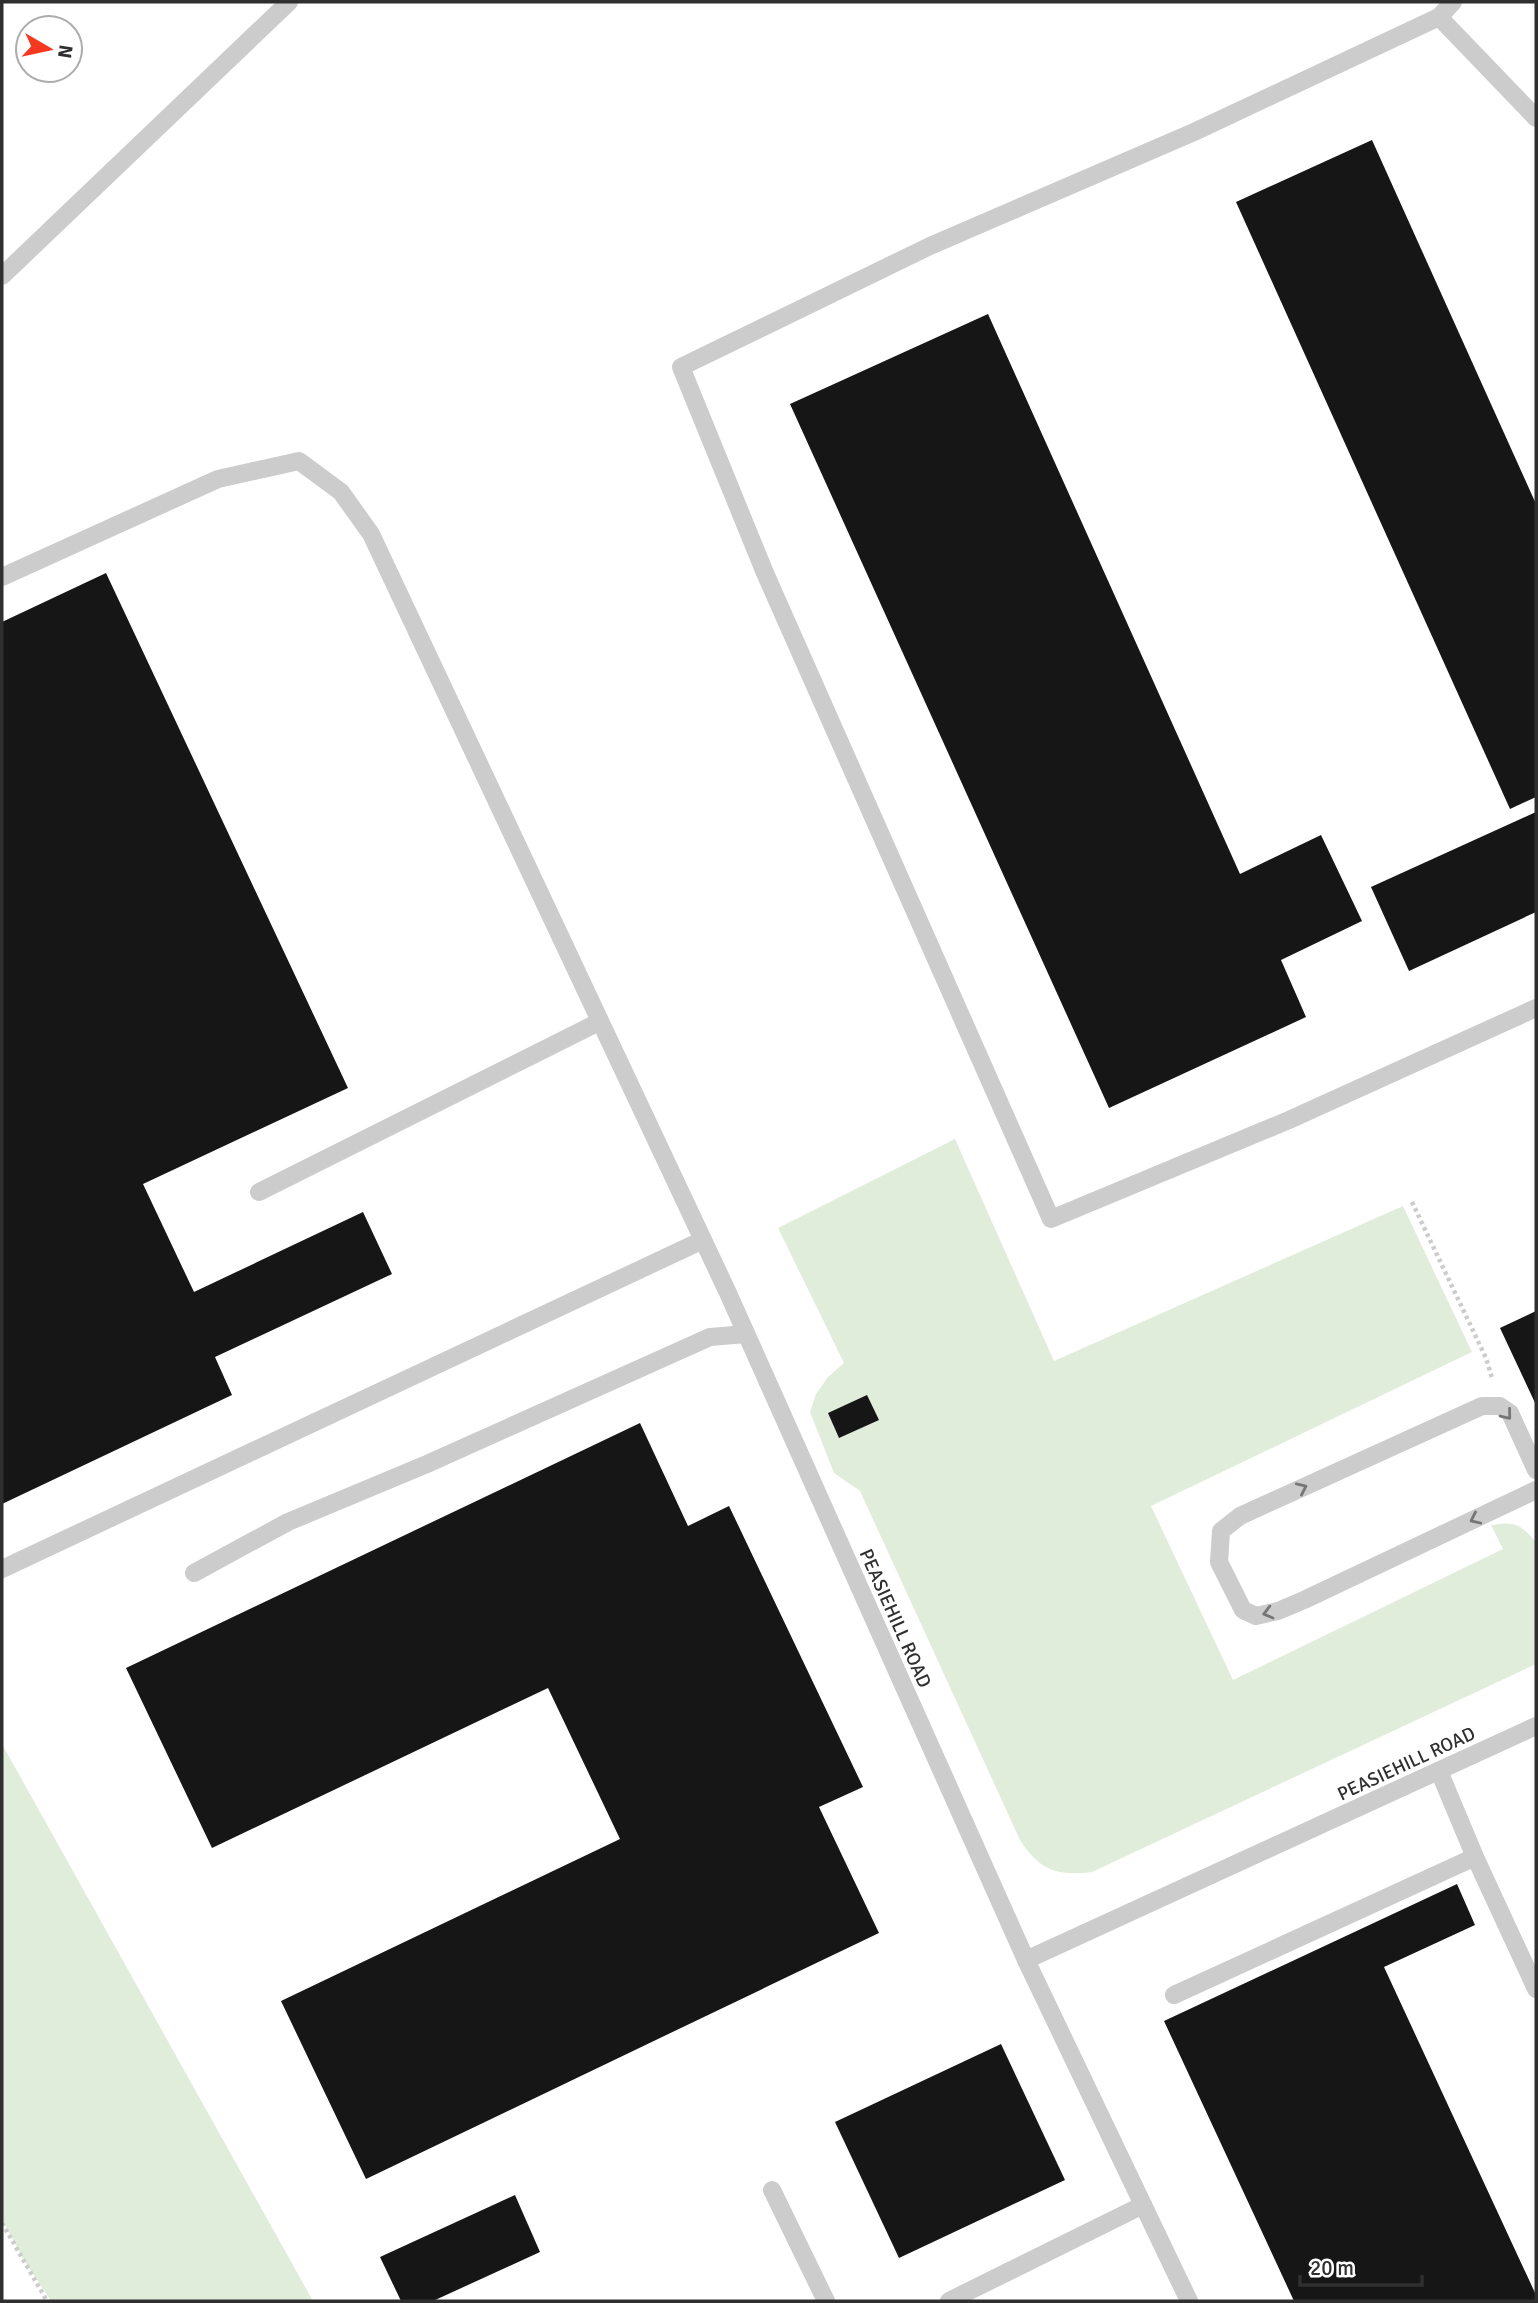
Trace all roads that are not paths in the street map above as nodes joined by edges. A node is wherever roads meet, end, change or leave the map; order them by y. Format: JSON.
{"nodes":[{"id":1,"x":289,"y":2,"type":"edge"},
{"id":2,"x":1453,"y":2,"type":"edge"},
{"id":3,"x":1439,"y":17,"type":"junction"},
{"id":4,"x":1536,"y":118,"type":"edge"},
{"id":5,"x":2,"y":275,"type":"edge"},
{"id":6,"x":2,"y":577,"type":"edge"},
{"id":7,"x":1536,"y":1008,"type":"edge"},
{"id":8,"x":599,"y":1022,"type":"junction"},
{"id":9,"x":259,"y":1192,"type":"dead end"},
{"id":10,"x":703,"y":1240,"type":"junction"},
{"id":11,"x":746,"y":1334,"type":"junction"},
{"id":12,"x":1536,"y":1470,"type":"edge"},
{"id":13,"x":1536,"y":1490,"type":"edge"},
{"id":14,"x":2,"y":1569,"type":"edge"},
{"id":15,"x":194,"y":1573,"type":"dead end"},
{"id":16,"x":1536,"y":1726,"type":"edge"},
{"id":17,"x":1439,"y":1771,"type":"junction"},
{"id":18,"x":1475,"y":1857,"type":"junction"},
{"id":19,"x":1026,"y":1961,"type":"junction"},
{"id":20,"x":1536,"y":1989,"type":"edge"},
{"id":21,"x":1174,"y":1995,"type":"dead end"},
{"id":22,"x":772,"y":2190,"type":"dead end"},
{"id":23,"x":1143,"y":2205,"type":"junction"},
{"id":24,"x":826,"y":2301,"type":"edge"},
{"id":25,"x":949,"y":2301,"type":"edge"},
{"id":26,"x":1189,"y":2301,"type":"edge"}],
"edges":[{"from":1,"to":5,"type":"lane"},
{"from":2,"to":3,"type":"lane"},
{"from":3,"to":4,"type":"lane"},
{"from":3,"to":7,"type":"lane"},
{"from":6,"to":8,"type":"lane","name":"PEASIEHILL ROAD"},
{"from":8,"to":9,"type":"lane"},
{"from":8,"to":10,"type":"lane","name":"PEASIEHILL ROAD"},
{"from":10,"to":11,"type":"lane","name":"PEASIEHILL ROAD"},
{"from":10,"to":14,"type":"lane"},
{"from":11,"to":15,"type":"lane"},
{"from":11,"to":19,"type":"lane","name":"PEASIEHILL ROAD"},
{"from":13,"to":12,"type":"lane","one_way":true},
{"from":16,"to":17,"type":"lane","name":"PEASIEHILL ROAD"},
{"from":17,"to":18,"type":"lane"},
{"from":17,"to":19,"type":"lane","name":"PEASIEHILL ROAD"},
{"from":18,"to":20,"type":"lane"},
{"from":18,"to":21,"type":"lane"},
{"from":19,"to":23,"type":"lane","name":"PEASIEHILL ROAD"},
{"from":22,"to":24,"type":"lane"},
{"from":23,"to":25,"type":"lane"},
{"from":23,"to":26,"type":"lane","name":"PEASIEHILL ROAD"}]}
